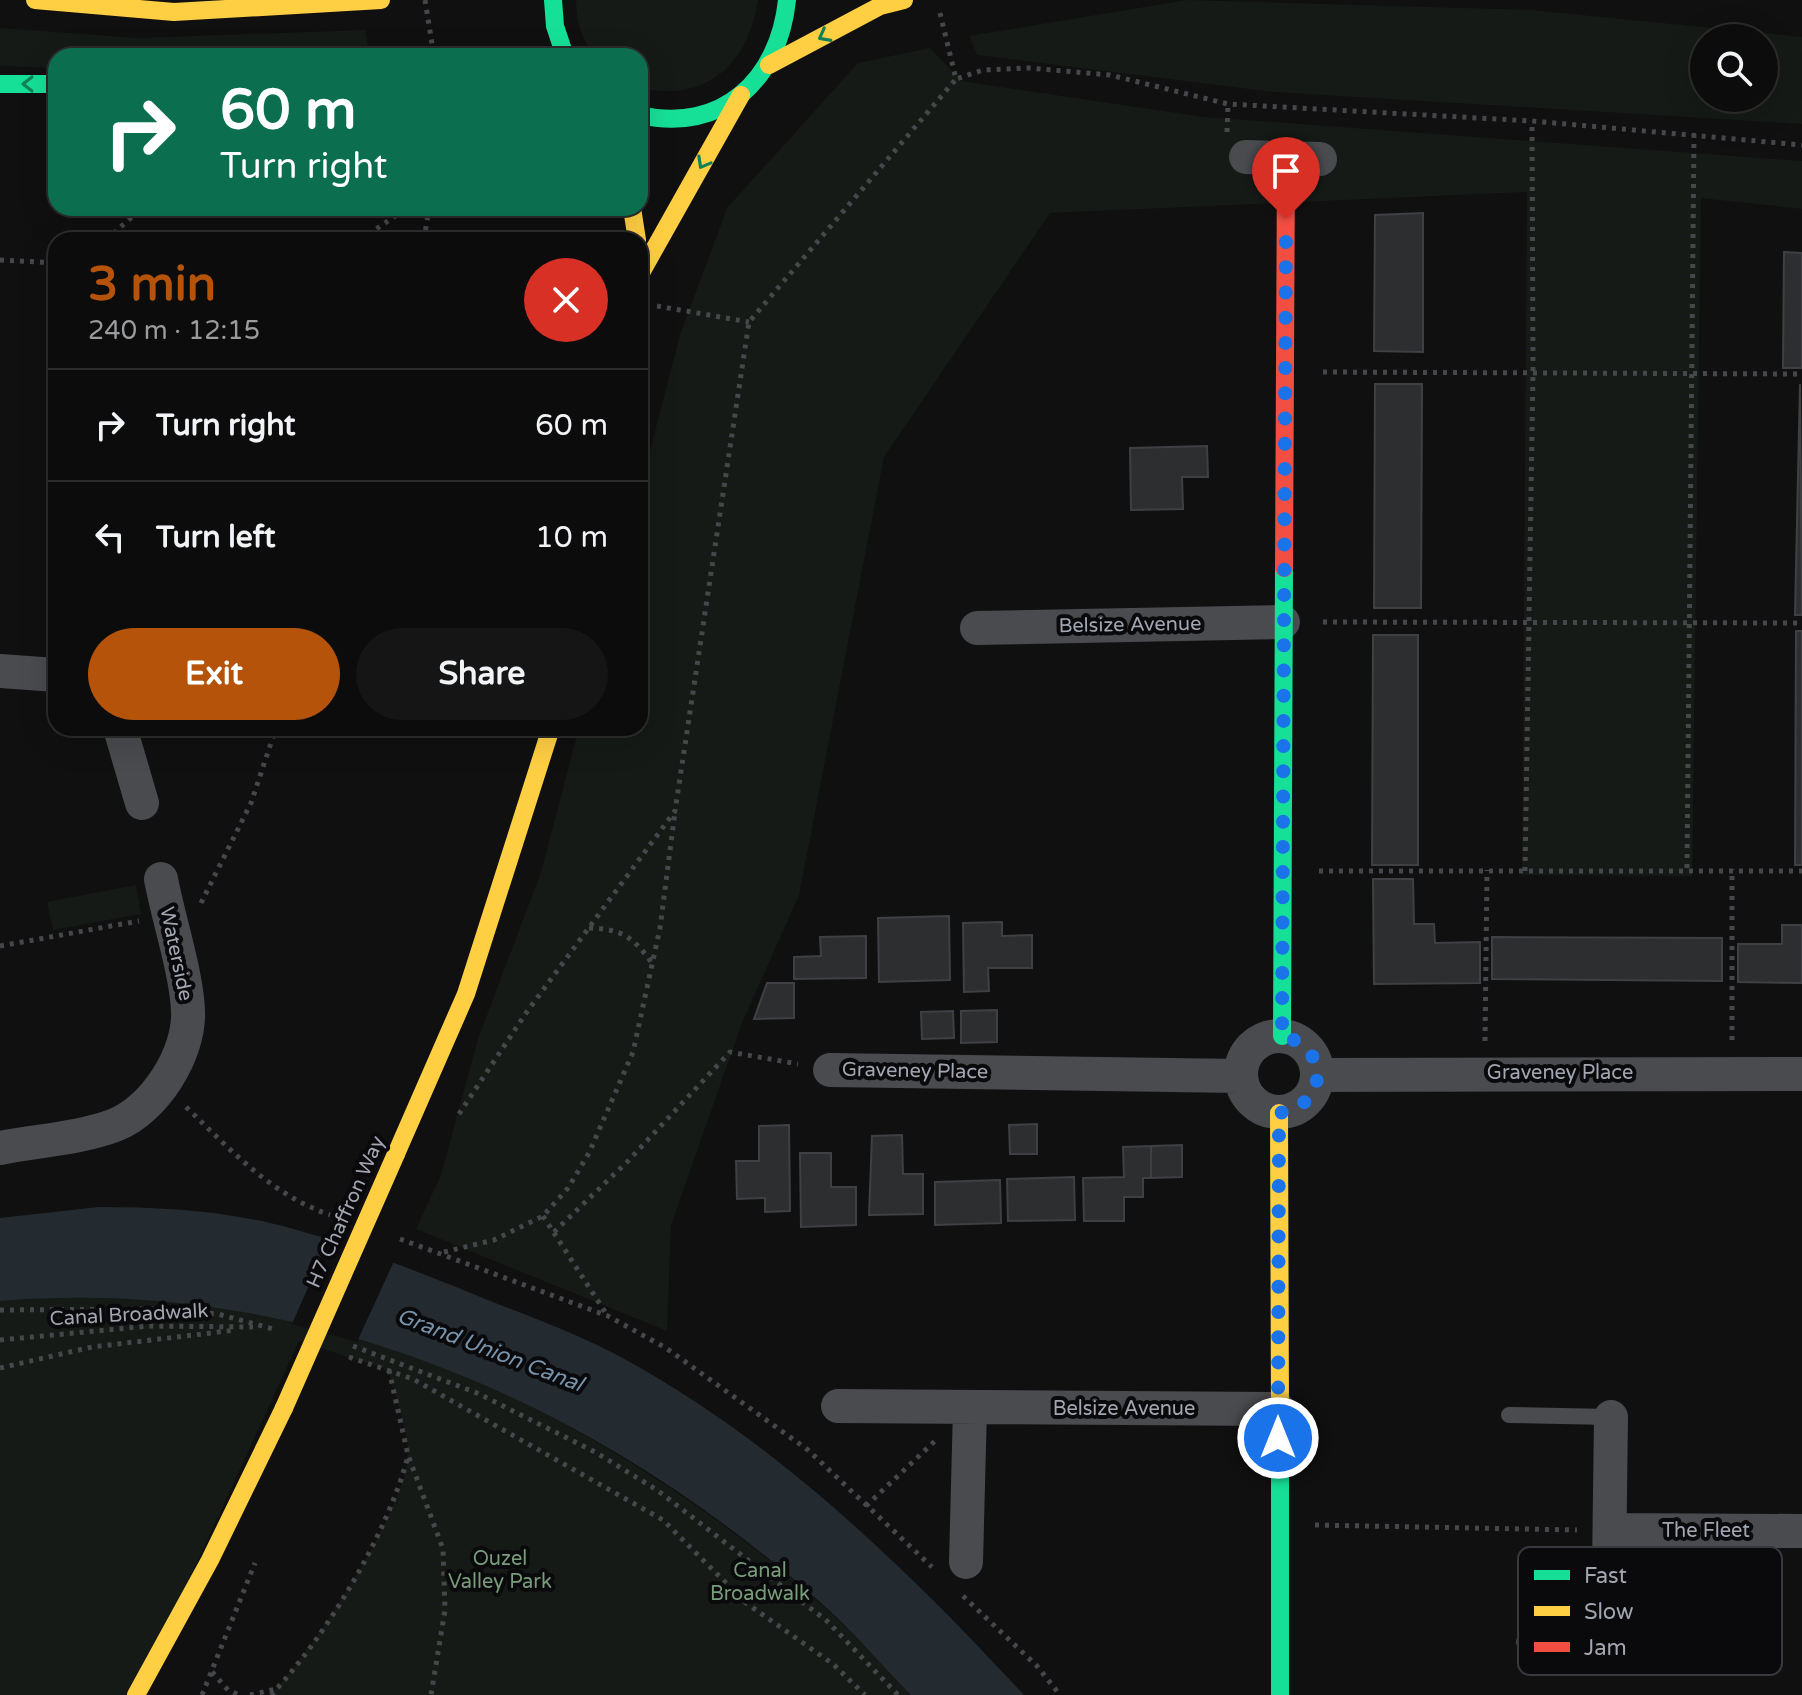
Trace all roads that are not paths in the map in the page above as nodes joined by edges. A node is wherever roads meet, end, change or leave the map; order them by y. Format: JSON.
{"nodes":[{"id":1,"x":35,"y":0,"type":"edge"},
{"id":2,"x":553,"y":0,"type":"edge"},
{"id":3,"x":787,"y":0,"type":"edge"},
{"id":4,"x":904,"y":0,"type":"edge"},
{"id":5,"x":372,"y":2,"type":"edge"},
{"id":6,"x":562,"y":48,"type":"edge"},
{"id":7,"x":769,"y":65,"type":"junction"},
{"id":8,"x":0,"y":84,"type":"edge"},
{"id":9,"x":48,"y":84,"type":"edge"},
{"id":10,"x":741,"y":95,"type":"junction"},
{"id":11,"x":648,"y":116,"type":"edge"},
{"id":12,"x":1246,"y":157,"type":"dead end"},
{"id":13,"x":1286,"y":158,"type":"junction"},
{"id":14,"x":1320,"y":159,"type":"dead end"},
{"id":15,"x":648,"y":259,"type":"edge"},
{"id":16,"x":1283,"y":622,"type":"junction"},
{"id":17,"x":977,"y":628,"type":"dead end"},
{"id":18,"x":0,"y":671,"type":"edge"},
{"id":19,"x":48,"y":674,"type":"edge"},
{"id":20,"x":122,"y":736,"type":"edge"},
{"id":21,"x":548,"y":736,"type":"edge"},
{"id":22,"x":142,"y":803,"type":"dead end"},
{"id":23,"x":161,"y":879,"type":"dead end"},
{"id":24,"x":1282,"y":1036,"type":"junction"},
{"id":25,"x":830,"y":1070,"type":"road end"},
{"id":26,"x":1802,"y":1074,"type":"edge"},
{"id":27,"x":1317,"y":1075,"type":"junction"},
{"id":28,"x":1240,"y":1076,"type":"junction"},
{"id":29,"x":1279,"y":1113,"type":"junction"},
{"id":30,"x":0,"y":1148,"type":"edge"},
{"id":31,"x":838,"y":1406,"type":"dead end"},
{"id":32,"x":970,"y":1408,"type":"junction"},
{"id":33,"x":1278,"y":1409,"type":"junction"},
{"id":34,"x":1509,"y":1415,"type":"dead end"},
{"id":35,"x":1611,"y":1417,"type":"joint"},
{"id":36,"x":1610,"y":1530,"type":"junction"},
{"id":37,"x":1802,"y":1531,"type":"edge"},
{"id":38,"x":1610,"y":1547,"type":"edge"},
{"id":39,"x":954,"y":1575,"type":"road end"},
{"id":40,"x":136,"y":1695,"type":"edge"},
{"id":41,"x":1280,"y":1695,"type":"edge"}],
"edges":[{"from":1,"to":5,"type":"street"},
{"from":2,"to":6,"type":"street"},
{"from":3,"to":7,"type":"street"},
{"from":4,"to":7,"type":"street","one_way":true},
{"from":7,"to":10,"type":"street"},
{"from":9,"to":8,"type":"street","one_way":true},
{"from":10,"to":11,"type":"street"},
{"from":10,"to":15,"type":"street","one_way":true},
{"from":12,"to":13,"type":"street"},
{"from":13,"to":14,"type":"street"},
{"from":13,"to":16,"type":"street"},
{"from":16,"to":17,"type":"street","name":"Belsize Avenue"},
{"from":16,"to":24,"type":"street"},
{"from":18,"to":19,"type":"street"},
{"from":20,"to":22,"type":"street"},
{"from":21,"to":40,"type":"street","name":"H7 Chaffron Way","bridge":true},
{"from":23,"to":30,"type":"street","name":"Waterside"},
{"from":24,"to":27,"type":"street"},
{"from":24,"to":28,"type":"street"},
{"from":25,"to":28,"type":"street","name":"Graveney Place"},
{"from":26,"to":27,"type":"street","name":"Graveney Place"},
{"from":27,"to":29,"type":"street"},
{"from":28,"to":29,"type":"street"},
{"from":29,"to":33,"type":"street"},
{"from":31,"to":32,"type":"street","name":"Belsize Avenue"},
{"from":32,"to":33,"type":"street","name":"Belsize Avenue"},
{"from":32,"to":39,"type":"street"},
{"from":33,"to":41,"type":"street"},
{"from":34,"to":35,"type":"lane"},
{"from":35,"to":36,"type":"street"},
{"from":36,"to":37,"type":"street","name":"The Fleet"},
{"from":36,"to":38,"type":"street"}]}
